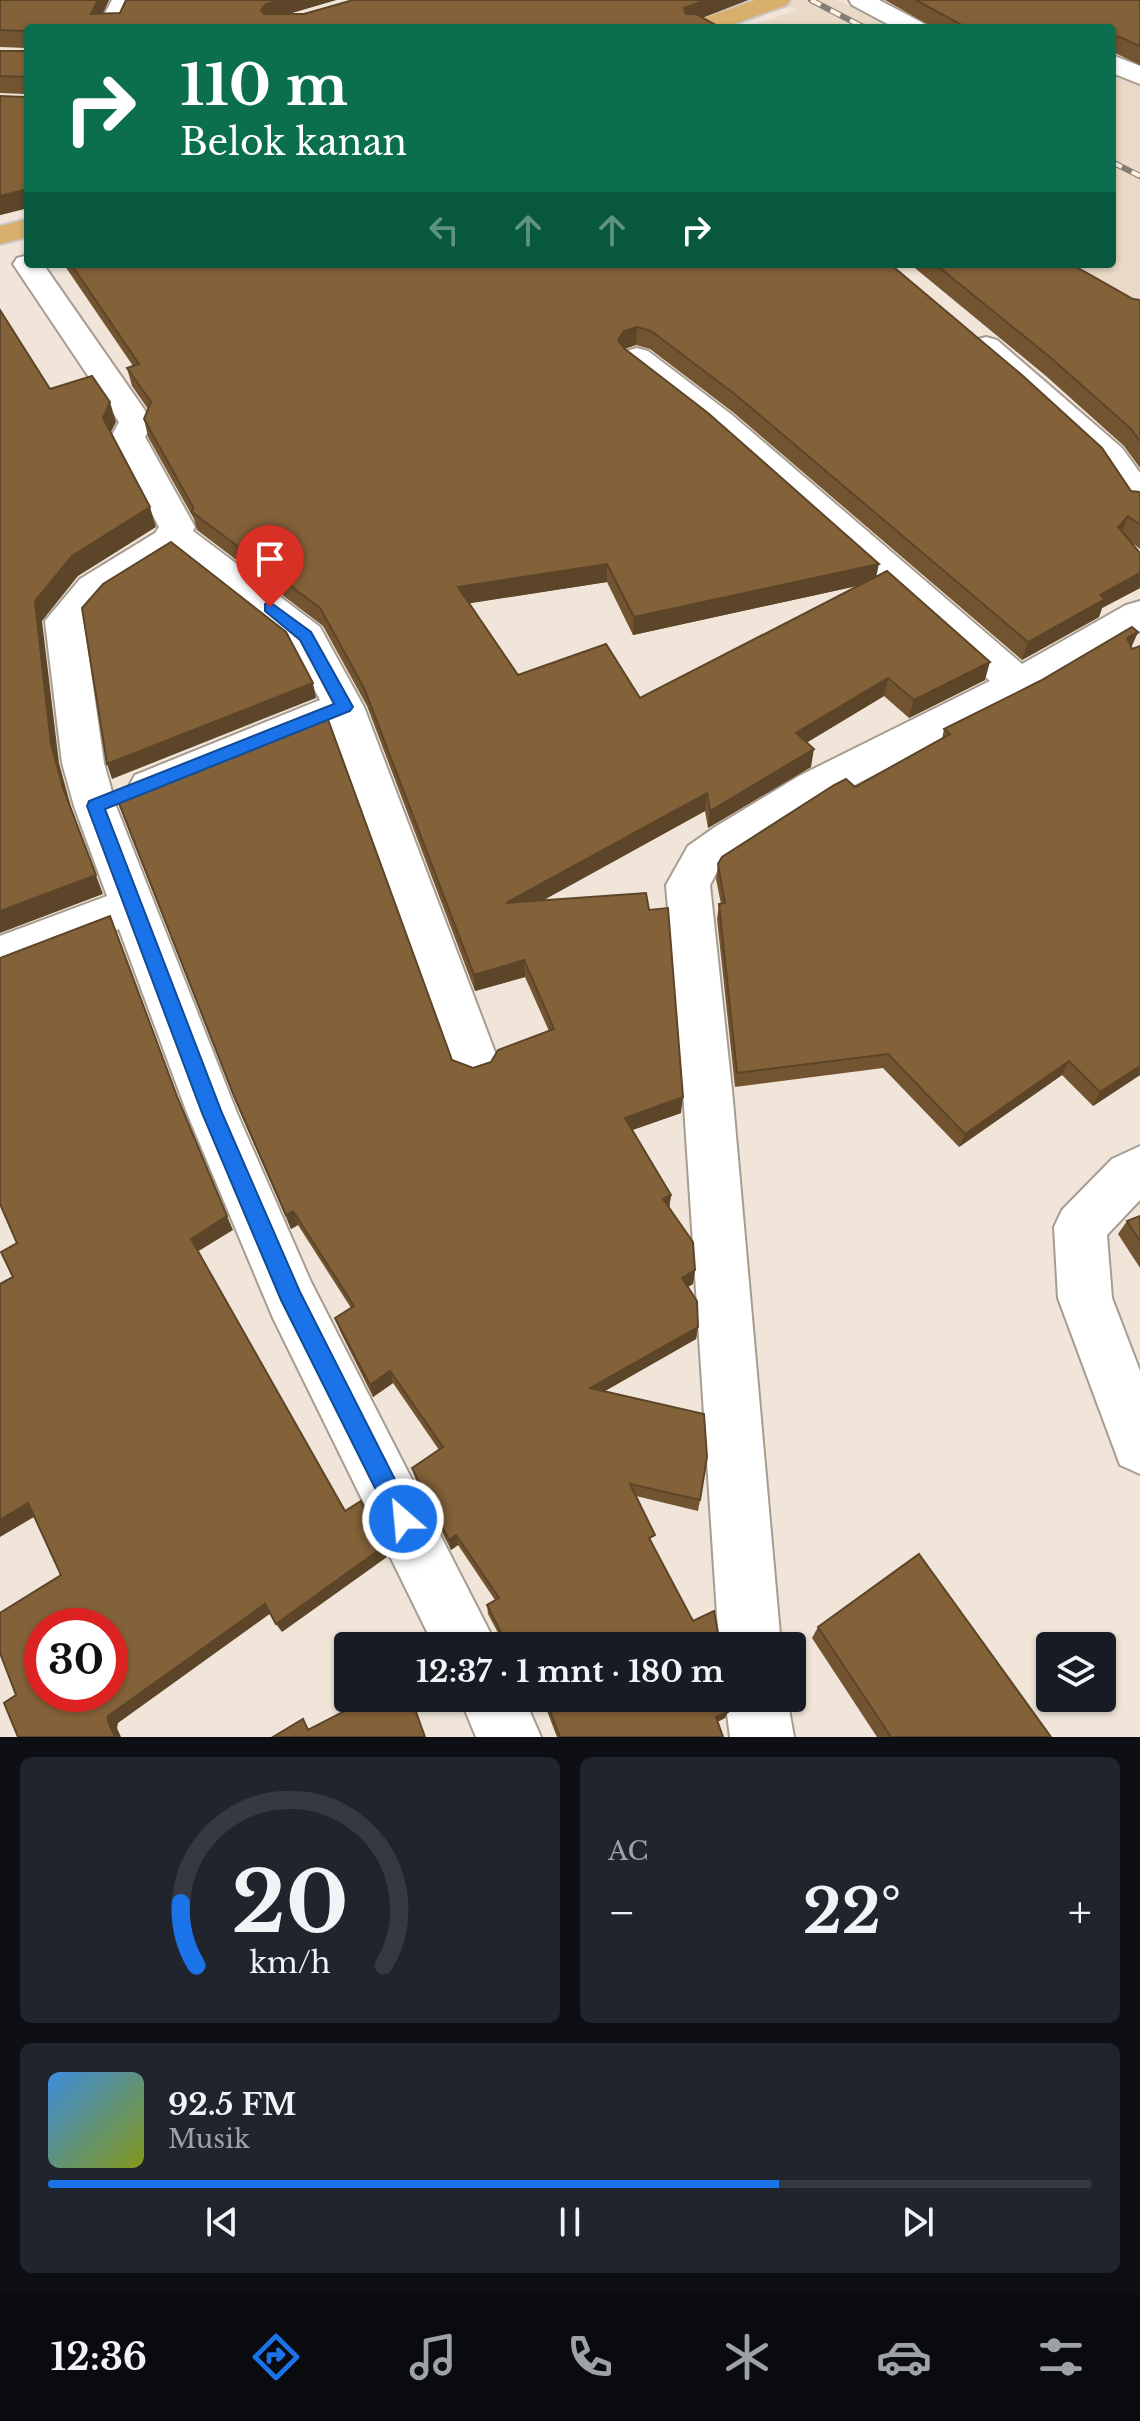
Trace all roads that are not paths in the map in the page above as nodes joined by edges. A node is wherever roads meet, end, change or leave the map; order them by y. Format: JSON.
{"nodes":[{"id":1,"x":124,"y":0,"type":"edge"},
{"id":2,"x":778,"y":0,"type":"edge"},
{"id":3,"x":861,"y":0,"type":"edge"},
{"id":4,"x":111,"y":24,"type":"edge"},
{"id":5,"x":710,"y":24,"type":"edge"},
{"id":6,"x":906,"y":24,"type":"edge"},
{"id":7,"x":1116,"y":65,"type":"edge"},
{"id":8,"x":1140,"y":76,"type":"edge"},
{"id":9,"x":12,"y":232,"type":"edge"},
{"id":10,"x":24,"y":256,"type":"edge"},
{"id":11,"x":31,"y":268,"type":"edge"},
{"id":12,"x":962,"y":326,"type":"edge"},
{"id":13,"x":637,"y":358,"type":"edge"},
{"id":14,"x":1140,"y":499,"type":"edge"},
{"id":15,"x":174,"y":535,"type":"junction"},
{"id":16,"x":1140,"y":614,"type":"edge"},
{"id":17,"x":1019,"y":684,"type":"junction"},
{"id":18,"x":344,"y":707,"type":"junction"},
{"id":19,"x":95,"y":806,"type":"junction"},
{"id":20,"x":134,"y":904,"type":"junction"},
{"id":21,"x":0,"y":955,"type":"edge"},
{"id":22,"x":474,"y":1060,"type":"dead end"},
{"id":23,"x":1140,"y":1169,"type":"edge"},
{"id":24,"x":1140,"y":1445,"type":"edge"},
{"id":25,"x":459,"y":1632,"type":"edge"},
{"id":26,"x":749,"y":1632,"type":"edge"},
{"id":27,"x":497,"y":1712,"type":"edge"},
{"id":28,"x":758,"y":1712,"type":"edge"},
{"id":29,"x":509,"y":1737,"type":"edge"},
{"id":30,"x":762,"y":1737,"type":"edge"}],
"edges":[{"from":1,"to":4,"type":"street"},
{"from":2,"to":5,"type":"main road"},
{"from":3,"to":6,"type":"street"},
{"from":7,"to":8,"type":"street"},
{"from":9,"to":10,"type":"street"},
{"from":11,"to":15,"type":"street"},
{"from":12,"to":14,"type":"street"},
{"from":13,"to":17,"type":"street"},
{"from":15,"to":18,"type":"street"},
{"from":15,"to":19,"type":"street"},
{"from":16,"to":17,"type":"street"},
{"from":17,"to":26,"type":"street"},
{"from":18,"to":19,"type":"street"},
{"from":18,"to":22,"type":"street"},
{"from":19,"to":20,"type":"street"},
{"from":20,"to":21,"type":"street"},
{"from":20,"to":25,"type":"street"},
{"from":23,"to":24,"type":"street"},
{"from":27,"to":29,"type":"street"},
{"from":28,"to":30,"type":"street"}]}
